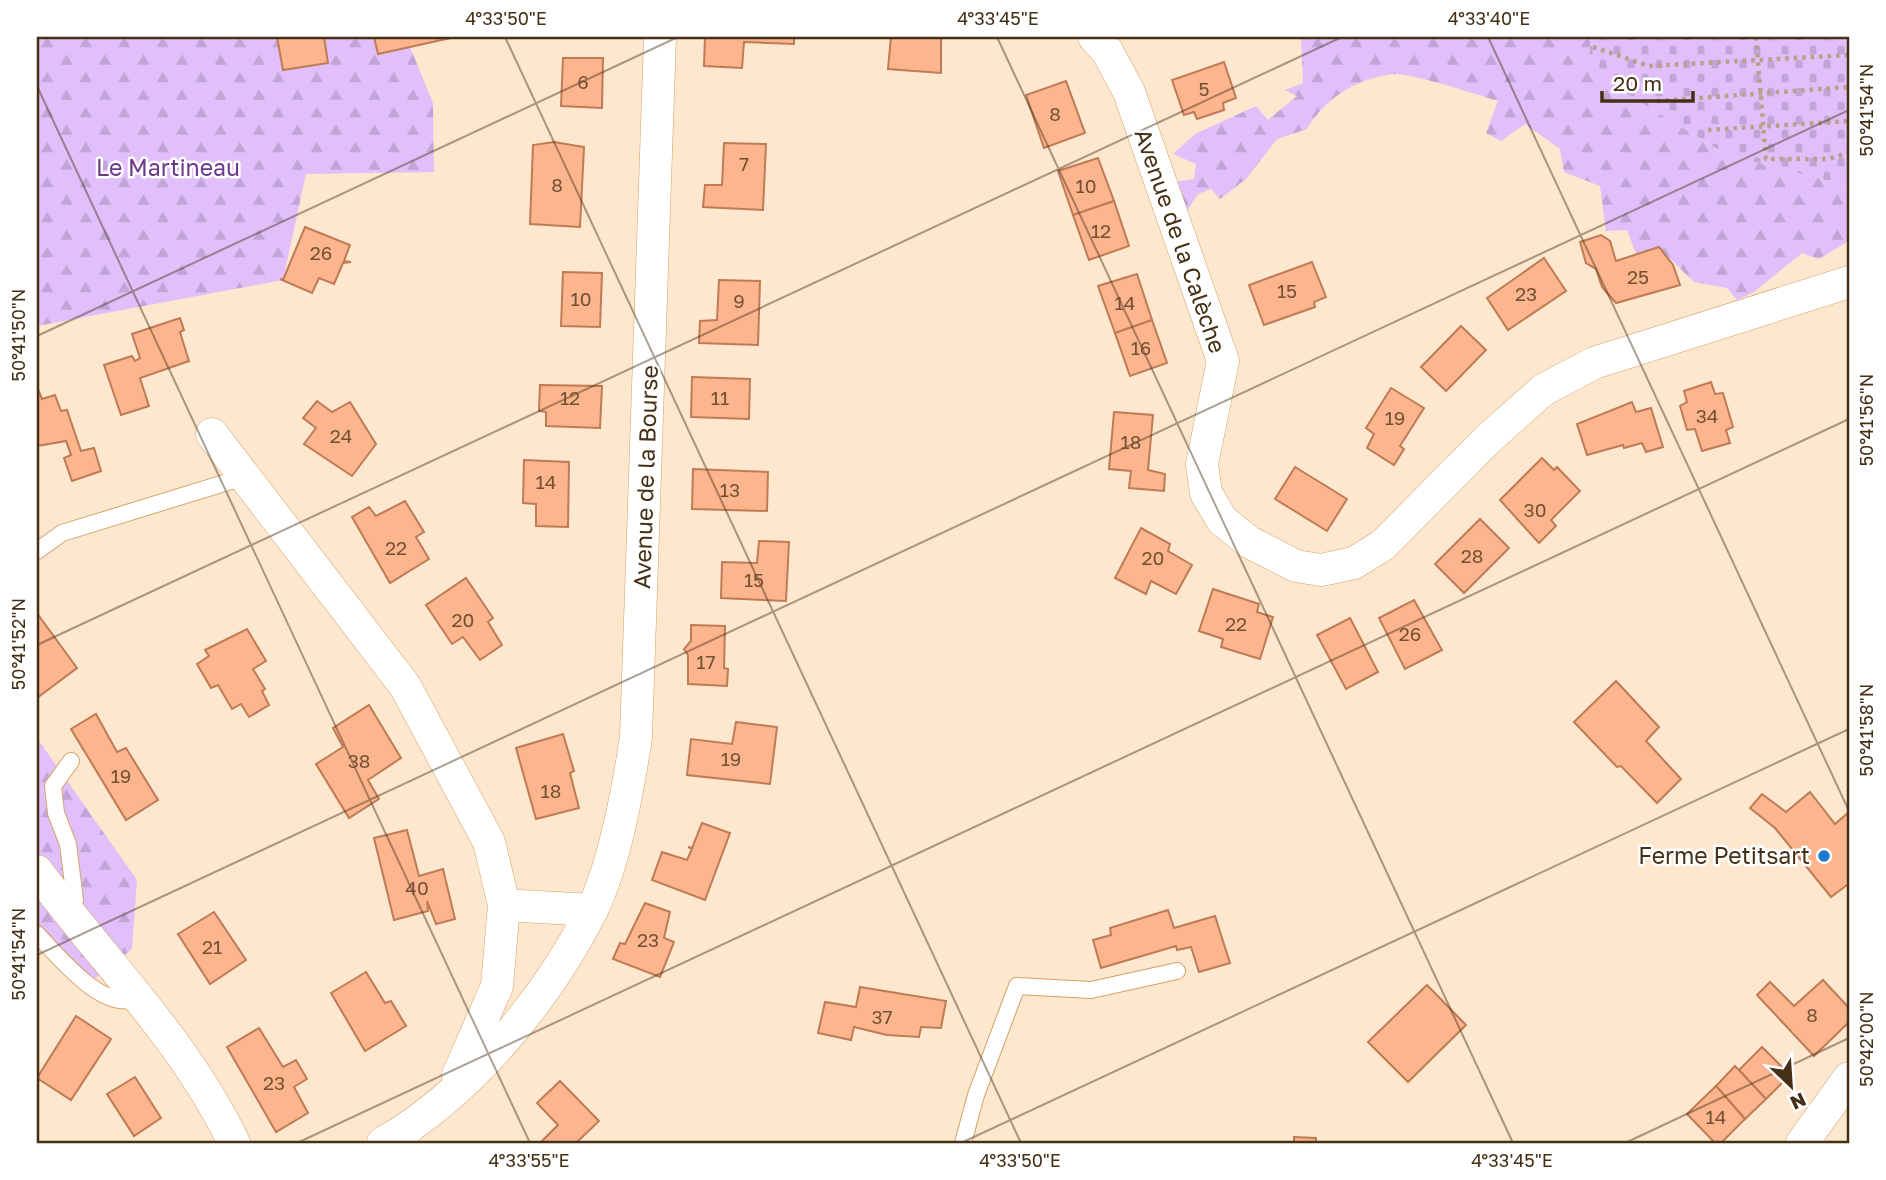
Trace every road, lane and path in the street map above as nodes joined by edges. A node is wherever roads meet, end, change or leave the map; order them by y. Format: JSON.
{"nodes":[{"id":1,"x":660,"y":37,"type":"edge"},
{"id":2,"x":1094,"y":37,"type":"edge"},
{"id":3,"x":1756,"y":37,"type":"edge"},
{"id":4,"x":1593,"y":47,"type":"dead end"},
{"id":5,"x":1849,"y":55,"type":"edge"},
{"id":6,"x":1758,"y":60,"type":"junction"},
{"id":7,"x":1849,"y":87,"type":"edge"},
{"id":8,"x":1760,"y":93,"type":"junction"},
{"id":9,"x":1657,"y":100,"type":"dead end"},
{"id":10,"x":1849,"y":121,"type":"edge"},
{"id":11,"x":1763,"y":126,"type":"junction"},
{"id":12,"x":1708,"y":130,"type":"dead end"},
{"id":13,"x":1849,"y":153,"type":"edge"},
{"id":14,"x":1849,"y":282,"type":"edge"},
{"id":15,"x":212,"y":434,"type":"dead end"},
{"id":16,"x":244,"y":477,"type":"junction"},
{"id":17,"x":37,"y":551,"type":"edge"},
{"id":18,"x":71,"y":761,"type":"dead end"},
{"id":19,"x":37,"y":871,"type":"edge"},
{"id":20,"x":504,"y":905,"type":"junction"},
{"id":21,"x":592,"y":911,"type":"junction"},
{"id":22,"x":67,"y":912,"type":"junction"},
{"id":23,"x":37,"y":934,"type":"edge"},
{"id":24,"x":1177,"y":971,"type":"dead end"},
{"id":25,"x":139,"y":997,"type":"junction"},
{"id":26,"x":1849,"y":1078,"type":"edge"},
{"id":27,"x":449,"y":1095,"type":"junction"},
{"id":28,"x":234,"y":1143,"type":"edge"},
{"id":29,"x":383,"y":1143,"type":"edge"},
{"id":30,"x":962,"y":1143,"type":"edge"},
{"id":31,"x":1802,"y":1143,"type":"edge"}],
"edges":[{"from":1,"to":21,"type":"street","name":"Avenue de la Bourse"},
{"from":2,"to":14,"type":"street","name":"Avenue de la Calèche"},
{"from":3,"to":6,"type":"path"},
{"from":4,"to":6,"type":"path"},
{"from":5,"to":6,"type":"path"},
{"from":6,"to":8,"type":"path"},
{"from":7,"to":8,"type":"path"},
{"from":8,"to":9,"type":"path"},
{"from":8,"to":11,"type":"path"},
{"from":10,"to":11,"type":"path"},
{"from":11,"to":12,"type":"path"},
{"from":11,"to":13,"type":"path"},
{"from":15,"to":16,"type":"street"},
{"from":16,"to":17,"type":"lane"},
{"from":16,"to":20,"type":"street"},
{"from":18,"to":22,"type":"lane"},
{"from":19,"to":22,"type":"street"},
{"from":20,"to":21,"type":"street"},
{"from":20,"to":27,"type":"street"},
{"from":21,"to":27,"type":"street","name":"Avenue de la Bourse"},
{"from":22,"to":25,"type":"street"},
{"from":23,"to":25,"type":"lane"},
{"from":24,"to":30,"type":"lane"},
{"from":25,"to":28,"type":"street"},
{"from":26,"to":31,"type":"street"},
{"from":27,"to":29,"type":"street","name":"Avenue de la Bourse"}]}
